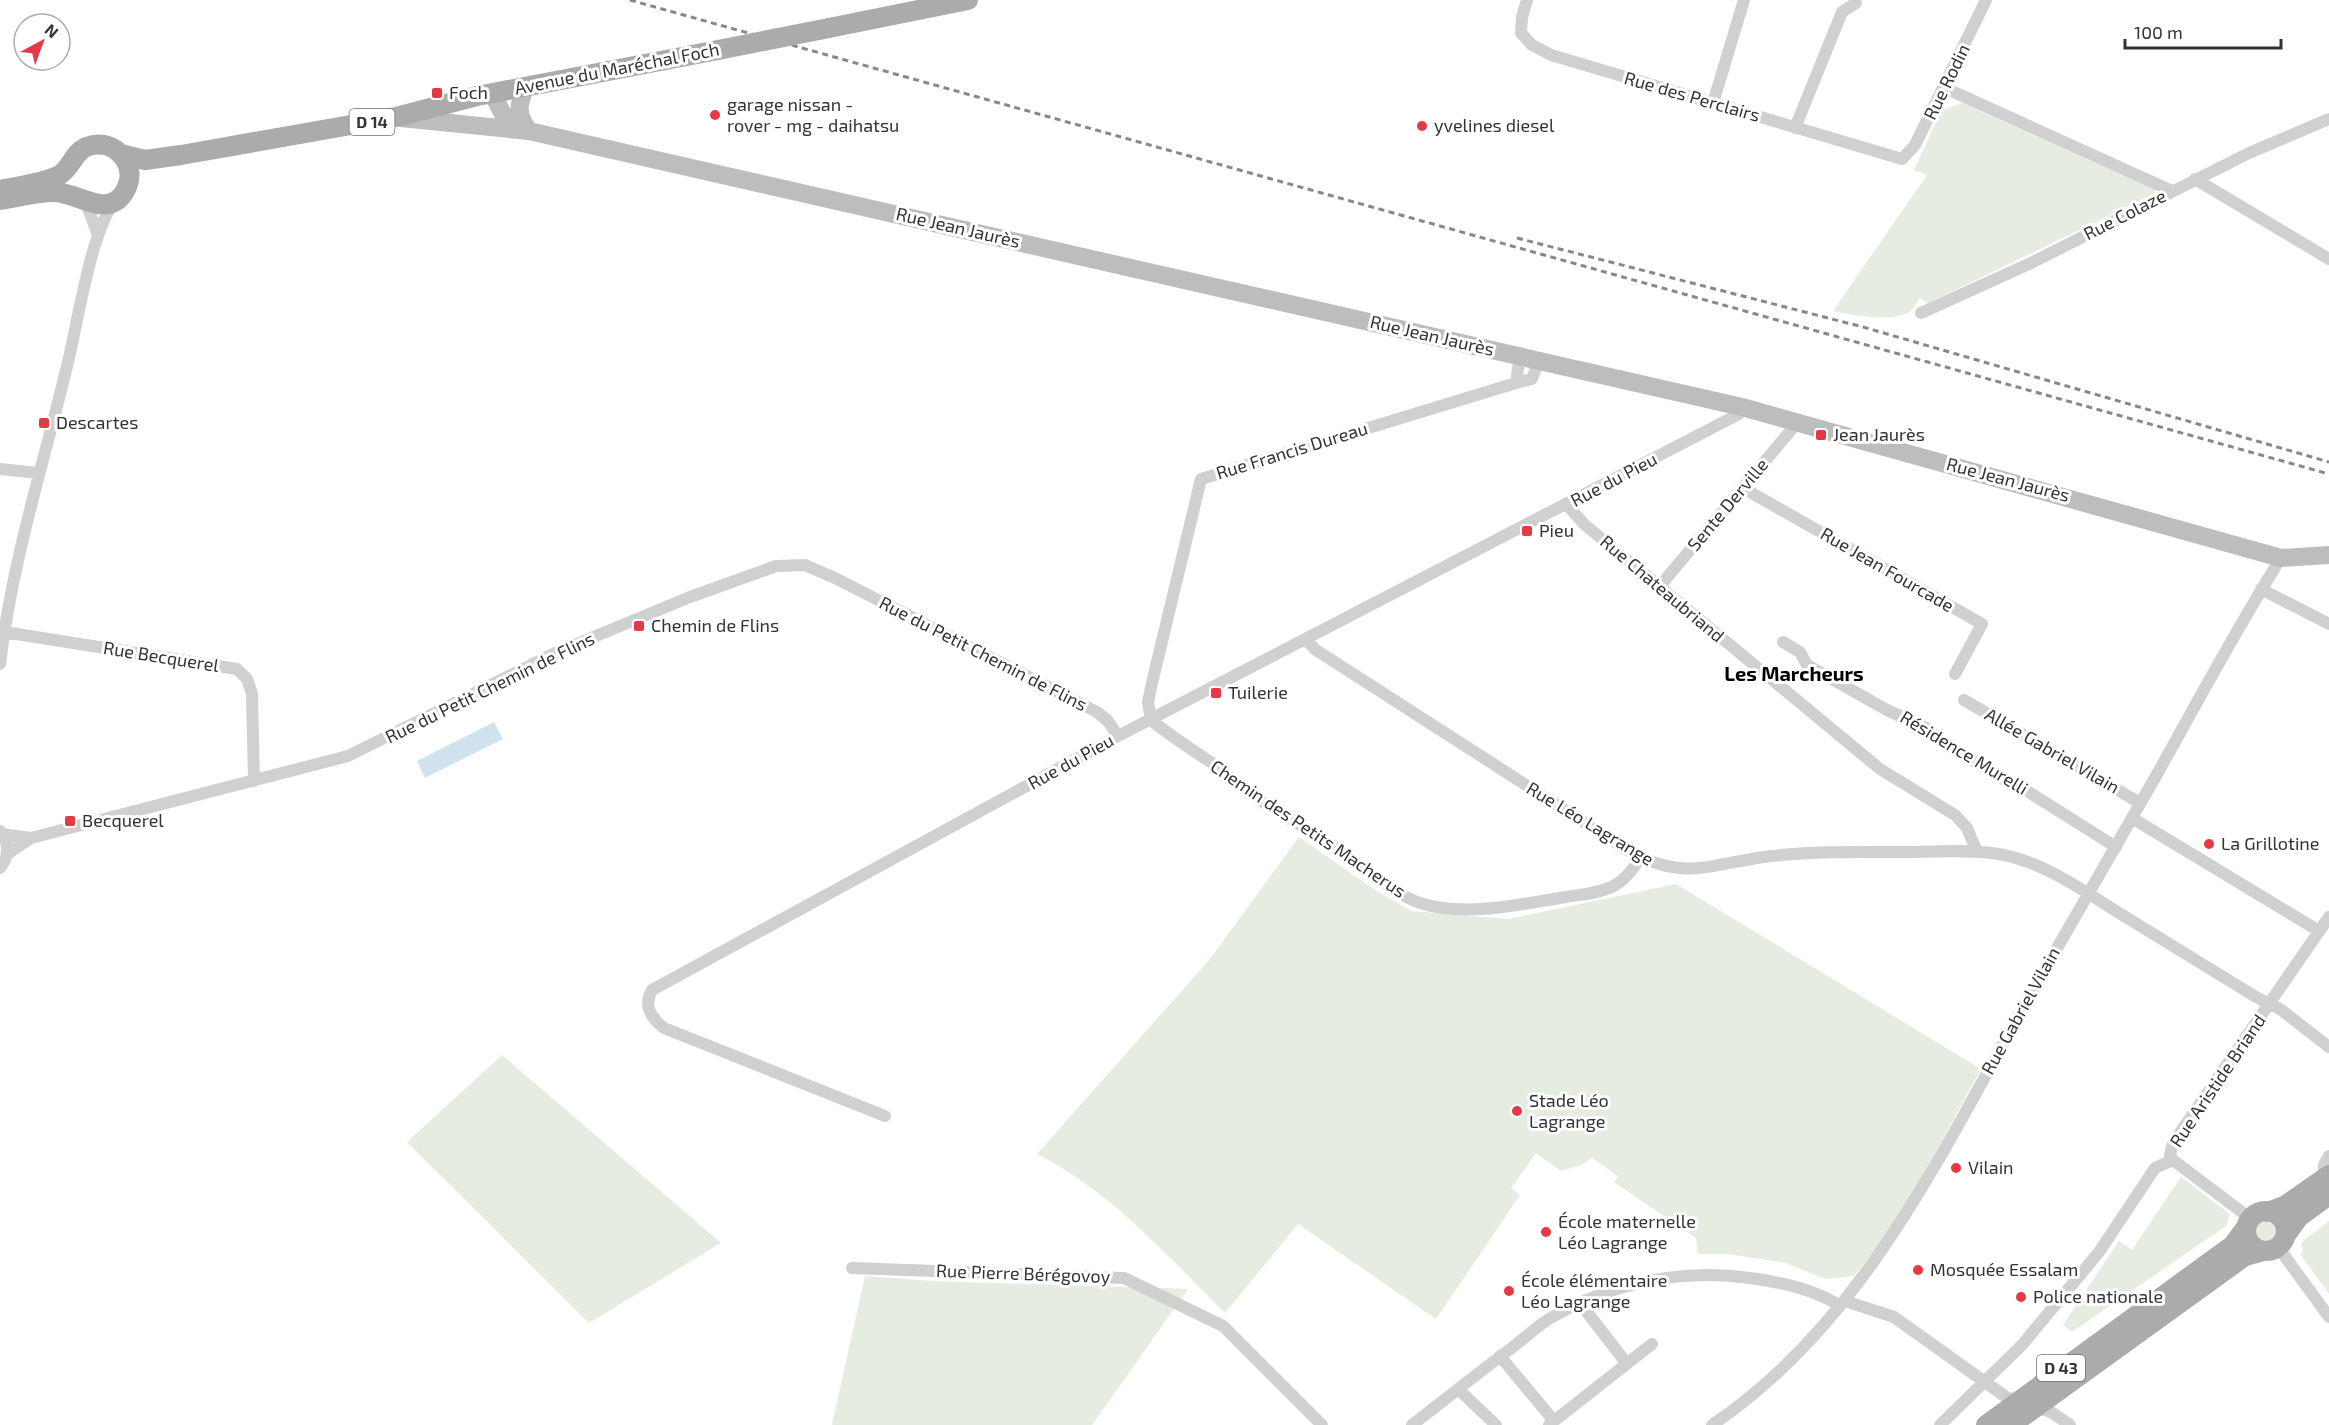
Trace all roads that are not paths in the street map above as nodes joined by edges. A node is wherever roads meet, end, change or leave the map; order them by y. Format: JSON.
{"nodes":[{"id":1,"x":968,"y":0,"type":"edge"},
{"id":2,"x":1527,"y":0,"type":"edge"},
{"id":3,"x":1743,"y":0,"type":"edge"},
{"id":4,"x":1986,"y":0,"type":"edge"},
{"id":5,"x":946,"y":2,"type":"edge"},
{"id":6,"x":1856,"y":3,"type":"dead end"},
{"id":7,"x":526,"y":86,"type":"junction"},
{"id":8,"x":1945,"y":88,"type":"junction"},
{"id":9,"x":484,"y":95,"type":"junction"},
{"id":10,"x":1713,"y":103,"type":"junction"},
{"id":11,"x":396,"y":117,"type":"junction"},
{"id":12,"x":2327,"y":121,"type":"edge"},
{"id":13,"x":489,"y":126,"type":"junction"},
{"id":14,"x":1795,"y":128,"type":"junction"},
{"id":15,"x":529,"y":131,"type":"junction"},
{"id":16,"x":266,"y":141,"type":"junction"},
{"id":17,"x":121,"y":154,"type":"junction"},
{"id":18,"x":1902,"y":159,"type":"joint"},
{"id":19,"x":70,"y":165,"type":"junction"},
{"id":20,"x":2195,"y":179,"type":"junction"},
{"id":21,"x":0,"y":190,"type":"edge"},
{"id":22,"x":2172,"y":191,"type":"junction"},
{"id":23,"x":121,"y":195,"type":"junction"},
{"id":24,"x":0,"y":200,"type":"edge"},
{"id":25,"x":82,"y":200,"type":"junction"},
{"id":26,"x":98,"y":235,"type":"junction"},
{"id":27,"x":2329,"y":259,"type":"edge"},
{"id":28,"x":1921,"y":313,"type":"dead end"},
{"id":29,"x":1520,"y":356,"type":"junction"},
{"id":30,"x":1539,"y":360,"type":"junction"},
{"id":31,"x":1516,"y":383,"type":"junction"},
{"id":32,"x":1742,"y":407,"type":"junction"},
{"id":33,"x":1797,"y":423,"type":"junction"},
{"id":34,"x":0,"y":469,"type":"edge"},
{"id":35,"x":38,"y":473,"type":"junction"},
{"id":36,"x":1743,"y":488,"type":"junction"},
{"id":37,"x":1567,"y":505,"type":"junction"},
{"id":38,"x":2329,"y":555,"type":"edge"},
{"id":39,"x":2281,"y":558,"type":"junction"},
{"id":40,"x":1659,"y":587,"type":"junction"},
{"id":41,"x":2261,"y":590,"type":"junction"},
{"id":42,"x":2329,"y":624,"type":"edge"},
{"id":43,"x":4,"y":632,"type":"junction"},
{"id":44,"x":1306,"y":640,"type":"junction"},
{"id":45,"x":1783,"y":642,"type":"dead end"},
{"id":46,"x":0,"y":664,"type":"edge"},
{"id":47,"x":1955,"y":674,"type":"dead end"},
{"id":48,"x":1964,"y":700,"type":"dead end"},
{"id":49,"x":1150,"y":720,"type":"junction"},
{"id":50,"x":1118,"y":736,"type":"junction"},
{"id":51,"x":254,"y":781,"type":"junction"},
{"id":52,"x":2140,"y":803,"type":"junction"},
{"id":53,"x":2132,"y":818,"type":"junction"},
{"id":54,"x":1,"y":832,"type":"edge"},
{"id":55,"x":31,"y":838,"type":"junction"},
{"id":56,"x":2115,"y":847,"type":"junction"},
{"id":57,"x":1977,"y":852,"type":"junction"},
{"id":58,"x":7,"y":854,"type":"junction"},
{"id":59,"x":1640,"y":858,"type":"junction"},
{"id":60,"x":0,"y":868,"type":"edge"},
{"id":61,"x":2087,"y":893,"type":"junction"},
{"id":62,"x":2329,"y":917,"type":"edge"},
{"id":63,"x":2319,"y":931,"type":"junction"},
{"id":64,"x":2269,"y":1004,"type":"junction"},
{"id":65,"x":2329,"y":1047,"type":"edge"},
{"id":66,"x":885,"y":1116,"type":"dead end"},
{"id":67,"x":2329,"y":1156,"type":"edge"},
{"id":68,"x":2173,"y":1160,"type":"junction"},
{"id":69,"x":2327,"y":1183,"type":"edge"},
{"id":70,"x":2255,"y":1219,"type":"junction"},
{"id":71,"x":2276,"y":1244,"type":"junction"},
{"id":72,"x":852,"y":1268,"type":"dead end"},
{"id":73,"x":1580,"y":1303,"type":"junction"},
{"id":74,"x":1842,"y":1303,"type":"junction"},
{"id":75,"x":2329,"y":1317,"type":"edge"},
{"id":76,"x":2107,"y":1335,"type":"junction"},
{"id":77,"x":1652,"y":1344,"type":"dead end"},
{"id":78,"x":1500,"y":1356,"type":"junction"},
{"id":79,"x":1627,"y":1364,"type":"junction"},
{"id":80,"x":1985,"y":1381,"type":"junction"},
{"id":81,"x":1458,"y":1389,"type":"junction"},
{"id":82,"x":2037,"y":1406,"type":"junction"},
{"id":83,"x":2006,"y":1412,"type":"edge"},
{"id":84,"x":1552,"y":1423,"type":"edge"},
{"id":85,"x":1323,"y":1425,"type":"edge"},
{"id":86,"x":1412,"y":1425,"type":"edge"},
{"id":87,"x":1496,"y":1425,"type":"edge"},
{"id":88,"x":1712,"y":1425,"type":"edge"},
{"id":89,"x":1940,"y":1425,"type":"edge"},
{"id":90,"x":1986,"y":1425,"type":"edge"},
{"id":91,"x":2070,"y":1425,"type":"edge"}],
"edges":[{"from":1,"to":5,"type":"main road","name":"Avenue du Maréchal Foch","number":"D 14"},
{"from":2,"to":10,"type":"street","name":"Rue des Perclairs"},
{"from":3,"to":10,"type":"street"},
{"from":4,"to":8,"type":"street","name":"Rue Rodin"},
{"from":5,"to":7,"type":"main road","name":"Avenue du Maréchal Foch","number":"D 14","bridge":true},
{"from":6,"to":14,"type":"street"},
{"from":7,"to":9,"type":"main road","name":"Avenue du Maréchal Foch","number":"D 14"},
{"from":7,"to":15,"type":"main road"},
{"from":8,"to":18,"type":"street","name":"Rue Rodin"},
{"from":8,"to":22,"type":"street"},
{"from":9,"to":11,"type":"main road","name":"Avenue du Maréchal Foch","number":"D 14"},
{"from":9,"to":13,"type":"main road"},
{"from":9,"to":15,"type":"main road"},
{"from":10,"to":14,"type":"street","name":"Rue des Perclairs"},
{"from":11,"to":13,"type":"main road"},
{"from":11,"to":16,"type":"main road","name":"Avenue du Maréchal Foch","number":"D 14"},
{"from":12,"to":20,"type":"street","name":"Rue Colaze"},
{"from":13,"to":15,"type":"main road"},
{"from":14,"to":18,"type":"street","name":"Rue des Perclairs"},
{"from":15,"to":29,"type":"main road","name":"Rue Jean Jaurès"},
{"from":16,"to":17,"type":"main road","name":"Avenue du Maréchal Foch","number":"D 14"},
{"from":16,"to":23,"type":"main road","name":"Avenue du Maréchal Foch","number":"D 14"},
{"from":17,"to":19,"type":"main road"},
{"from":17,"to":23,"type":"main road"},
{"from":19,"to":21,"type":"main road"},
{"from":19,"to":25,"type":"main road"},
{"from":20,"to":22,"type":"street","name":"Rue Colaze"},
{"from":20,"to":27,"type":"street"},
{"from":22,"to":28,"type":"street","name":"Rue Colaze"},
{"from":23,"to":25,"type":"main road"},
{"from":23,"to":26,"type":"street"},
{"from":24,"to":25,"type":"main road"},
{"from":25,"to":26,"type":"street"},
{"from":26,"to":35,"type":"street"},
{"from":29,"to":30,"type":"main road","name":"Rue Jean Jaurès"},
{"from":29,"to":31,"type":"street"},
{"from":30,"to":31,"type":"street","name":"Rue Francis Dureau"},
{"from":30,"to":32,"type":"main road","name":"Rue Jean Jaurès"},
{"from":31,"to":49,"type":"street","name":"Rue Francis Dureau"},
{"from":32,"to":33,"type":"main road","name":"Rue Jean Jaurès"},
{"from":32,"to":37,"type":"street","name":"Rue du Pieu"},
{"from":33,"to":36,"type":"street","name":"Sente Derville"},
{"from":33,"to":39,"type":"main road","name":"Rue Jean Jaurès"},
{"from":34,"to":35,"type":"street"},
{"from":35,"to":43,"type":"street"},
{"from":36,"to":40,"type":"street","name":"Sente Derville"},
{"from":36,"to":47,"type":"street","name":"Rue Jean Fourcade"},
{"from":37,"to":40,"type":"street","name":"Rue Chateaubriand"},
{"from":37,"to":44,"type":"street","name":"Rue du Pieu"},
{"from":38,"to":39,"type":"main road","name":"Rue Jean Jaurès"},
{"from":39,"to":41,"type":"street","name":"Rue Gabriel Vilain"},
{"from":40,"to":57,"type":"street","name":"Rue Chateaubriand"},
{"from":41,"to":42,"type":"street"},
{"from":41,"to":52,"type":"street","name":"Rue Gabriel Vilain"},
{"from":43,"to":46,"type":"street"},
{"from":43,"to":51,"type":"street","name":"Rue Becquerel"},
{"from":44,"to":49,"type":"street","name":"Rue du Pieu"},
{"from":44,"to":59,"type":"street","name":"Rue Léo Lagrange"},
{"from":45,"to":56,"type":"street","name":"Résidence Murelli"},
{"from":48,"to":52,"type":"street","name":"Allée Gabriel Vilain"},
{"from":49,"to":50,"type":"street","name":"Rue du Pieu"},
{"from":49,"to":59,"type":"street","name":"Chemin des Petits Macherus"},
{"from":50,"to":51,"type":"street","name":"Rue du Petit Chemin de Flins"},
{"from":50,"to":66,"type":"street","name":"Rue du Pieu"},
{"from":51,"to":55,"type":"street","name":"Rue du Petit Chemin de Flins"},
{"from":52,"to":53,"type":"street","name":"Rue Gabriel Vilain"},
{"from":53,"to":56,"type":"street","name":"Rue Gabriel Vilain"},
{"from":53,"to":63,"type":"street"},
{"from":54,"to":55,"type":"street","name":"Rue du Petit Chemin de Flins"},
{"from":54,"to":58,"type":"street"},
{"from":55,"to":58,"type":"street","name":"Rue du Petit Chemin de Flins"},
{"from":56,"to":61,"type":"street","name":"Rue Gabriel Vilain"},
{"from":57,"to":59,"type":"street","name":"Rue Léo Lagrange"},
{"from":57,"to":61,"type":"street","name":"Rue Léo Lagrange"},
{"from":58,"to":60,"type":"street"},
{"from":61,"to":64,"type":"street","name":"Rue Léo Lagrange"},
{"from":61,"to":74,"type":"street","name":"Rue Gabriel Vilain"},
{"from":62,"to":63,"type":"street","name":"Rue Aristide Briand"},
{"from":63,"to":64,"type":"street","name":"Rue Aristide Briand"},
{"from":64,"to":65,"type":"street","name":"Rue Léo Lagrange"},
{"from":64,"to":68,"type":"street","name":"Rue Aristide Briand"},
{"from":67,"to":69,"type":"street"},
{"from":68,"to":70,"type":"street"},
{"from":68,"to":80,"type":"street","name":"Rue Aristide Briand"},
{"from":69,"to":70,"type":"main road","number":"D 43"},
{"from":69,"to":71,"type":"main road","number":"D 43"},
{"from":70,"to":71,"type":"main road"},
{"from":70,"to":71,"type":"main road"},
{"from":70,"to":76,"type":"main road","number":"D 43"},
{"from":71,"to":75,"type":"street"},
{"from":71,"to":82,"type":"main road","number":"D 43"},
{"from":72,"to":85,"type":"street","name":"Rue Pierre Bérégovoy"},
{"from":73,"to":74,"type":"street"},
{"from":73,"to":78,"type":"street"},
{"from":73,"to":79,"type":"street"},
{"from":74,"to":80,"type":"street"},
{"from":74,"to":88,"type":"street","name":"Rue Gabriel Vilain"},
{"from":76,"to":82,"type":"main road"},
{"from":76,"to":83,"type":"main road","number":"D 43"},
{"from":77,"to":79,"type":"street"},
{"from":78,"to":81,"type":"street"},
{"from":78,"to":84,"type":"street"},
{"from":79,"to":84,"type":"street"},
{"from":80,"to":83,"type":"street"},
{"from":80,"to":89,"type":"street","name":"Rue Aristide Briand"},
{"from":81,"to":86,"type":"street"},
{"from":81,"to":87,"type":"street"},
{"from":82,"to":83,"type":"main road","number":"D 43"},
{"from":82,"to":91,"type":"street"},
{"from":83,"to":90,"type":"main road","number":"D 43"}]}
